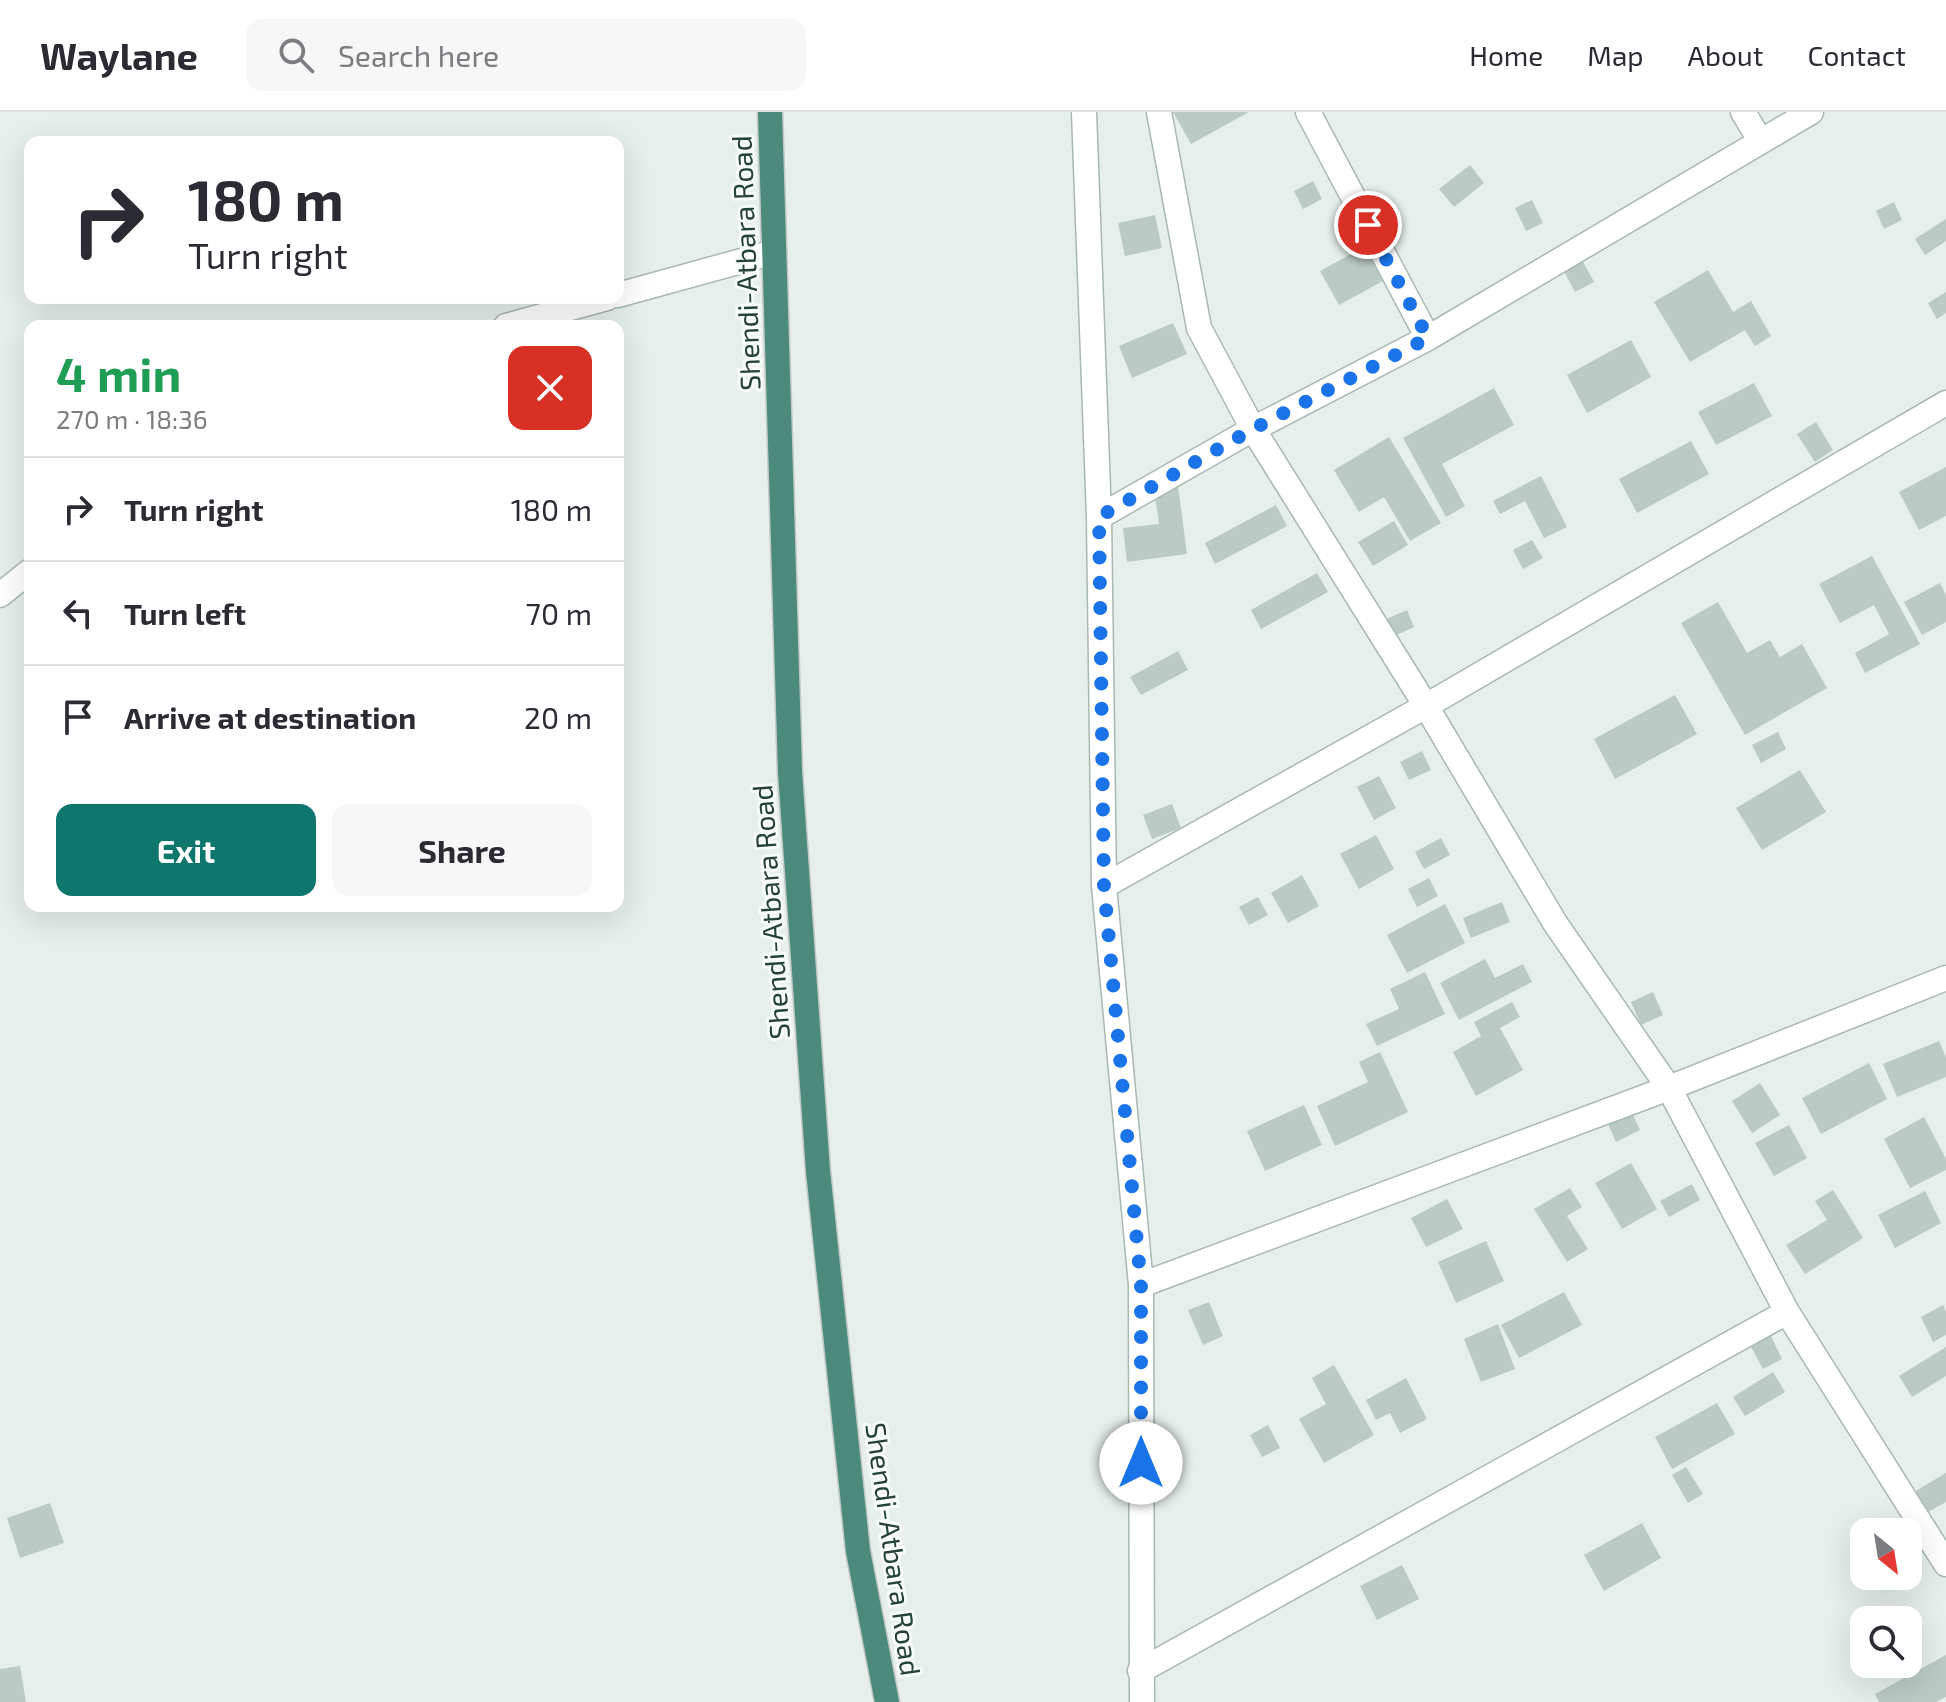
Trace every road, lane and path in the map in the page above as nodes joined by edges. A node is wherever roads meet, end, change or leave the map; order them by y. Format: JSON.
{"nodes":[{"id":1,"x":770,"y":112,"type":"edge"},
{"id":2,"x":1159,"y":112,"type":"edge"},
{"id":3,"x":1308,"y":112,"type":"edge"},
{"id":4,"x":1743,"y":112,"type":"edge"},
{"id":5,"x":1811,"y":112,"type":"edge"},
{"id":6,"x":1086,"y":113,"type":"edge"},
{"id":7,"x":1760,"y":140,"type":"junction"},
{"id":8,"x":774,"y":252,"type":"junction"},
{"id":9,"x":624,"y":293,"type":"edge"},
{"id":10,"x":585,"y":304,"type":"edge"},
{"id":11,"x":528,"y":320,"type":"edge"},
{"id":12,"x":1428,"y":338,"type":"junction"},
{"id":13,"x":1946,"y":403,"type":"edge"},
{"id":14,"x":1253,"y":429,"type":"junction"},
{"id":15,"x":1099,"y":517,"type":"junction"},
{"id":16,"x":24,"y":576,"type":"edge"},
{"id":17,"x":0,"y":595,"type":"edge"},
{"id":18,"x":1426,"y":706,"type":"junction"},
{"id":19,"x":1104,"y":886,"type":"junction"},
{"id":20,"x":1946,"y":978,"type":"edge"},
{"id":21,"x":1669,"y":1088,"type":"junction"},
{"id":22,"x":1141,"y":1285,"type":"junction"},
{"id":23,"x":1787,"y":1312,"type":"junction"},
{"id":24,"x":1946,"y":1564,"type":"edge"},
{"id":25,"x":1140,"y":1671,"type":"junction"},
{"id":26,"x":887,"y":1702,"type":"edge"},
{"id":27,"x":1142,"y":1702,"type":"edge"}],
"edges":[{"from":1,"to":8,"type":"highway","name":"Shendi-Atbara Road"},
{"from":2,"to":14,"type":"street"},
{"from":3,"to":12,"type":"street"},
{"from":4,"to":7,"type":"street"},
{"from":5,"to":7,"type":"street"},
{"from":6,"to":15,"type":"street"},
{"from":7,"to":12,"type":"street"},
{"from":8,"to":9,"type":"street"},
{"from":8,"to":26,"type":"highway","name":"Shendi-Atbara Road"},
{"from":10,"to":11,"type":"street"},
{"from":12,"to":14,"type":"street"},
{"from":13,"to":18,"type":"street"},
{"from":14,"to":15,"type":"street"},
{"from":14,"to":18,"type":"street"},
{"from":15,"to":19,"type":"street"},
{"from":16,"to":17,"type":"street"},
{"from":18,"to":19,"type":"street"},
{"from":18,"to":21,"type":"street"},
{"from":19,"to":22,"type":"street"},
{"from":20,"to":21,"type":"street"},
{"from":21,"to":22,"type":"street"},
{"from":21,"to":23,"type":"street"},
{"from":22,"to":25,"type":"street"},
{"from":23,"to":24,"type":"street"},
{"from":23,"to":25,"type":"street"},
{"from":25,"to":27,"type":"street"}]}
